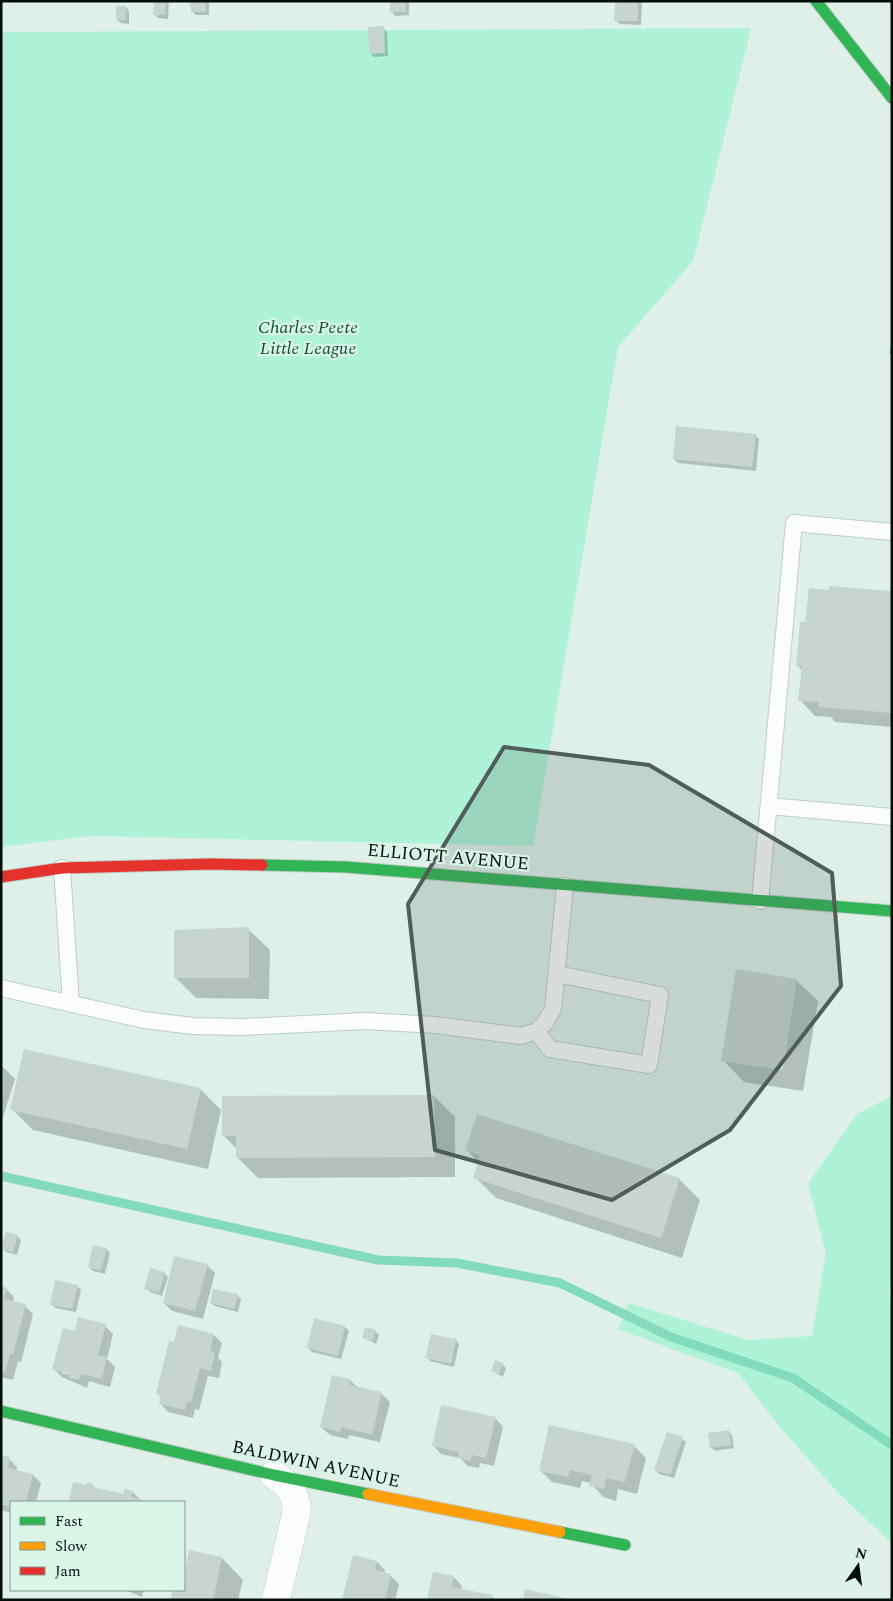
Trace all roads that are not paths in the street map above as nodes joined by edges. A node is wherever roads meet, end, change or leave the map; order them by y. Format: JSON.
{"nodes":[{"id":1,"x":816,"y":1,"type":"edge"},
{"id":2,"x":892,"y":98,"type":"edge"},
{"id":3,"x":892,"y":532,"type":"edge"},
{"id":4,"x":769,"y":806,"type":"junction"},
{"id":5,"x":892,"y":817,"type":"edge"},
{"id":6,"x":62,"y":868,"type":"junction"},
{"id":7,"x":1,"y":877,"type":"edge"},
{"id":8,"x":565,"y":886,"type":"junction"},
{"id":9,"x":760,"y":901,"type":"junction"},
{"id":10,"x":892,"y":912,"type":"edge"},
{"id":11,"x":557,"y":974,"type":"junction"},
{"id":12,"x":1,"y":988,"type":"edge"},
{"id":13,"x":71,"y":1004,"type":"junction"},
{"id":14,"x":536,"y":1032,"type":"junction"},
{"id":15,"x":1,"y":1410,"type":"edge"},
{"id":16,"x":274,"y":1475,"type":"junction"},
{"id":17,"x":625,"y":1545,"type":"dead end"},
{"id":18,"x":276,"y":1600,"type":"edge"}],
"edges":[{"from":1,"to":2,"type":"street"},
{"from":3,"to":4,"type":"lane"},
{"from":4,"to":5,"type":"lane"},
{"from":4,"to":9,"type":"lane"},
{"from":6,"to":7,"type":"street","name":"ELLIOTT AVENUE"},
{"from":6,"to":8,"type":"street","name":"ELLIOTT AVENUE"},
{"from":6,"to":13,"type":"lane"},
{"from":8,"to":9,"type":"street","name":"ELLIOTT AVENUE"},
{"from":8,"to":11,"type":"lane"},
{"from":9,"to":10,"type":"street","name":"ELLIOTT AVENUE"},
{"from":11,"to":14,"type":"lane"},
{"from":11,"to":14,"type":"lane"},
{"from":12,"to":13,"type":"lane"},
{"from":13,"to":14,"type":"lane"},
{"from":15,"to":16,"type":"street","name":"BALDWIN AVENUE"},
{"from":16,"to":17,"type":"street","name":"BALDWIN AVENUE"},
{"from":16,"to":18,"type":"street"}]}
